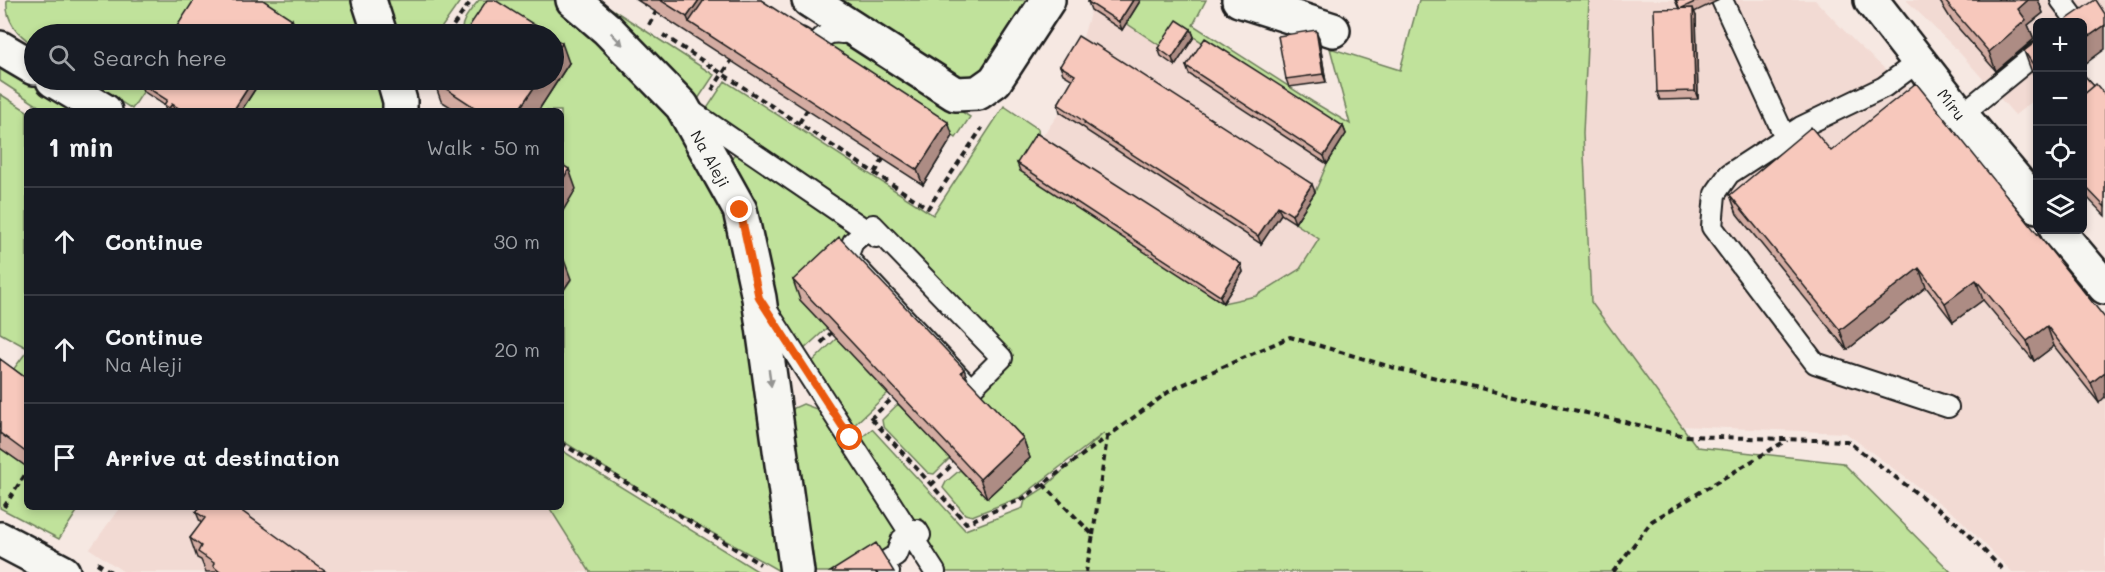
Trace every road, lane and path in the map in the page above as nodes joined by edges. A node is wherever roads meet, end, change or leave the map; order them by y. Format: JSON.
{"nodes":[{"id":1,"x":369,"y":0,"type":"edge"},
{"id":2,"x":472,"y":0,"type":"edge"},
{"id":3,"x":573,"y":0,"type":"edge"},
{"id":4,"x":809,"y":0,"type":"edge"},
{"id":5,"x":826,"y":0,"type":"edge"},
{"id":6,"x":1048,"y":0,"type":"edge"},
{"id":7,"x":1239,"y":0,"type":"edge"},
{"id":8,"x":1722,"y":0,"type":"edge"},
{"id":9,"x":1871,"y":0,"type":"edge"},
{"id":10,"x":2061,"y":0,"type":"edge"},
{"id":11,"x":656,"y":12,"type":"dead end"},
{"id":12,"x":2074,"y":18,"type":"edge"},
{"id":13,"x":641,"y":20,"type":"dead end"},
{"id":14,"x":377,"y":24,"type":"edge"},
{"id":15,"x":454,"y":24,"type":"edge"},
{"id":16,"x":649,"y":25,"type":"junction"},
{"id":17,"x":782,"y":25,"type":"edge"},
{"id":18,"x":847,"y":25,"type":"junction"},
{"id":19,"x":1333,"y":30,"type":"dead end"},
{"id":20,"x":0,"y":48,"type":"edge"},
{"id":21,"x":2033,"y":55,"type":"edge"},
{"id":22,"x":1919,"y":61,"type":"junction"},
{"id":23,"x":24,"y":62,"type":"edge"},
{"id":24,"x":70,"y":90,"type":"edge"},
{"id":25,"x":397,"y":90,"type":"edge"},
{"id":26,"x":682,"y":106,"type":"junction"},
{"id":27,"x":100,"y":108,"type":"edge"},
{"id":28,"x":400,"y":108,"type":"edge"},
{"id":29,"x":807,"y":110,"type":"edge"},
{"id":30,"x":1961,"y":115,"type":"junction"},
{"id":31,"x":799,"y":123,"type":"junction"},
{"id":32,"x":983,"y":125,"type":"dead end"},
{"id":33,"x":1785,"y":137,"type":"junction"},
{"id":34,"x":883,"y":159,"type":"edge"},
{"id":35,"x":874,"y":172,"type":"junction"},
{"id":36,"x":2033,"y":201,"type":"edge"},
{"id":37,"x":866,"y":230,"type":"junction"},
{"id":38,"x":2060,"y":234,"type":"edge"},
{"id":39,"x":2105,"y":287,"type":"edge"},
{"id":40,"x":759,"y":298,"type":"junction"},
{"id":41,"x":990,"y":361,"type":"dead end"},
{"id":42,"x":1948,"y":407,"type":"dead end"},
{"id":43,"x":872,"y":418,"type":"dead end"},
{"id":44,"x":1107,"y":437,"type":"junction"},
{"id":45,"x":1787,"y":439,"type":"junction"},
{"id":46,"x":564,"y":445,"type":"edge"},
{"id":47,"x":954,"y":463,"type":"edge"},
{"id":48,"x":24,"y":477,"type":"edge"},
{"id":49,"x":1043,"y":484,"type":"junction"},
{"id":50,"x":931,"y":485,"type":"junction"},
{"id":51,"x":0,"y":513,"type":"edge"},
{"id":52,"x":911,"y":533,"type":"junction"},
{"id":53,"x":1093,"y":535,"type":"junction"},
{"id":54,"x":0,"y":539,"type":"edge"},
{"id":55,"x":763,"y":566,"type":"dead end"},
{"id":56,"x":63,"y":572,"type":"edge"},
{"id":57,"x":797,"y":572,"type":"edge"},
{"id":58,"x":889,"y":572,"type":"edge"},
{"id":59,"x":935,"y":572,"type":"edge"},
{"id":60,"x":943,"y":572,"type":"edge"},
{"id":61,"x":1086,"y":572,"type":"edge"},
{"id":62,"x":1613,"y":572,"type":"edge"},
{"id":63,"x":2005,"y":572,"type":"edge"}],
"edges":[{"from":1,"to":14,"type":"street"},
{"from":2,"to":15,"type":"path"},
{"from":3,"to":26,"type":"street","name":"Na Aleji","one_way":true},
{"from":4,"to":18,"type":"street"},
{"from":5,"to":18,"type":"lane"},
{"from":6,"to":18,"type":"street"},
{"from":7,"to":19,"type":"street"},
{"from":8,"to":33,"type":"lane"},
{"from":9,"to":22,"type":"street","name":"Míru"},
{"from":10,"to":12,"type":"lane"},
{"from":11,"to":16,"type":"path"},
{"from":13,"to":16,"type":"path"},
{"from":16,"to":31,"type":"path"},
{"from":17,"to":18,"type":"lane"},
{"from":20,"to":23,"type":"street"},
{"from":21,"to":30,"type":"lane"},
{"from":22,"to":30,"type":"street","name":"Míru"},
{"from":22,"to":33,"type":"lane"},
{"from":24,"to":27,"type":"street"},
{"from":25,"to":28,"type":"street"},
{"from":26,"to":37,"type":"lane"},
{"from":26,"to":40,"type":"street","name":"Na Aleji"},
{"from":29,"to":31,"type":"path"},
{"from":30,"to":36,"type":"street","name":"Míru"},
{"from":31,"to":35,"type":"path"},
{"from":32,"to":35,"type":"path"},
{"from":33,"to":42,"type":"lane"},
{"from":34,"to":35,"type":"path"},
{"from":37,"to":37,"type":"lane"},
{"from":37,"to":41,"type":"lane"},
{"from":38,"to":39,"type":"street"},
{"from":40,"to":52,"type":"lane"},
{"from":40,"to":57,"type":"street","name":"Na Aleji","one_way":true},
{"from":43,"to":50,"type":"path"},
{"from":44,"to":45,"type":"path"},
{"from":44,"to":49,"type":"path"},
{"from":44,"to":53,"type":"path"},
{"from":45,"to":62,"type":"path"},
{"from":45,"to":63,"type":"path"},
{"from":46,"to":55,"type":"path"},
{"from":47,"to":50,"type":"path"},
{"from":48,"to":51,"type":"path"},
{"from":49,"to":50,"type":"path"},
{"from":49,"to":53,"type":"path"},
{"from":52,"to":58,"type":"lane"},
{"from":52,"to":59,"type":"lane"},
{"from":52,"to":60,"type":"lane"},
{"from":53,"to":61,"type":"path"},
{"from":54,"to":56,"type":"street"}]}
